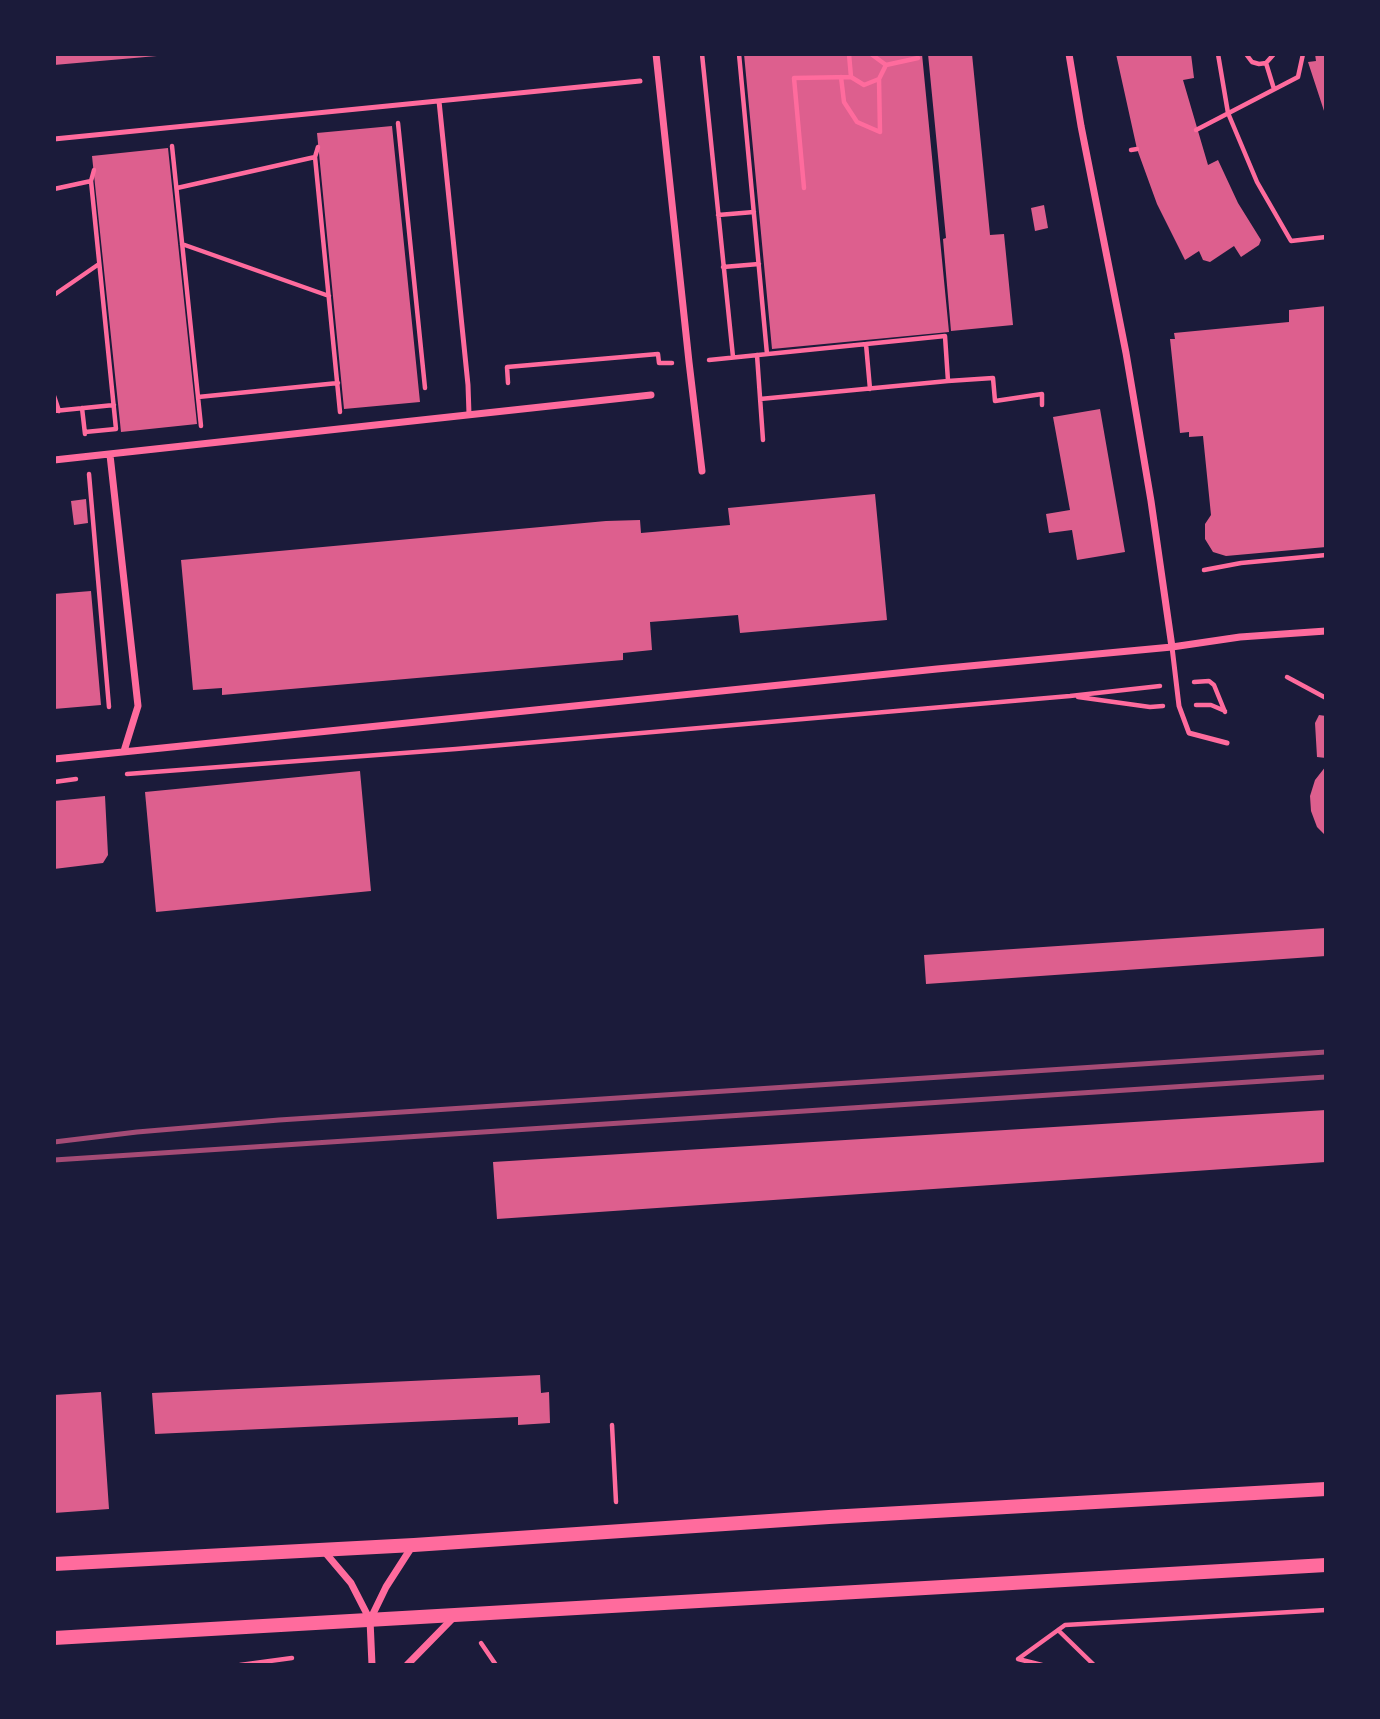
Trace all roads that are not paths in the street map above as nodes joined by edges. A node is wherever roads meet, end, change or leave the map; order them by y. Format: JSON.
{"nodes":[{"id":1,"x":656,"y":54,"type":"edge"},
{"id":2,"x":1069,"y":54,"type":"edge"},
{"id":3,"x":640,"y":81,"type":"dead end"},
{"id":4,"x":439,"y":101,"type":"junction"},
{"id":5,"x":54,"y":139,"type":"edge"},
{"id":6,"x":651,"y":395,"type":"dead end"},
{"id":7,"x":469,"y":414,"type":"junction"},
{"id":8,"x":110,"y":455,"type":"junction"},
{"id":9,"x":54,"y":460,"type":"edge"},
{"id":10,"x":702,"y":471,"type":"dead end"},
{"id":11,"x":1326,"y":631,"type":"edge"},
{"id":12,"x":1171,"y":647,"type":"junction"},
{"id":13,"x":1227,"y":743,"type":"dead end"},
{"id":14,"x":124,"y":751,"type":"junction"},
{"id":15,"x":54,"y":758,"type":"edge"},
{"id":16,"x":1326,"y":1489,"type":"edge"},
{"id":17,"x":414,"y":1545,"type":"junction"},
{"id":18,"x":322,"y":1549,"type":"junction"},
{"id":19,"x":54,"y":1564,"type":"edge"},
{"id":20,"x":1326,"y":1565,"type":"edge"},
{"id":21,"x":456,"y":1615,"type":"junction"},
{"id":22,"x":370,"y":1620,"type":"junction"},
{"id":23,"x":54,"y":1639,"type":"edge"},
{"id":24,"x":372,"y":1665,"type":"edge"},
{"id":25,"x":407,"y":1665,"type":"edge"}],
"edges":[{"from":1,"to":10,"type":"street"},
{"from":2,"to":12,"type":"street"},
{"from":3,"to":4,"type":"lane"},
{"from":4,"to":5,"type":"lane"},
{"from":4,"to":7,"type":"lane"},
{"from":6,"to":7,"type":"street"},
{"from":7,"to":8,"type":"street"},
{"from":8,"to":9,"type":"street"},
{"from":8,"to":14,"type":"street"},
{"from":11,"to":12,"type":"street"},
{"from":12,"to":13,"type":"lane"},
{"from":12,"to":14,"type":"street"},
{"from":14,"to":15,"type":"street"},
{"from":16,"to":17,"type":"main road"},
{"from":17,"to":18,"type":"main road"},
{"from":17,"to":22,"type":"street"},
{"from":18,"to":19,"type":"main road"},
{"from":18,"to":22,"type":"street"},
{"from":20,"to":21,"type":"main road"},
{"from":21,"to":22,"type":"main road"},
{"from":21,"to":25,"type":"street"},
{"from":22,"to":23,"type":"main road"},
{"from":22,"to":24,"type":"street"}]}
